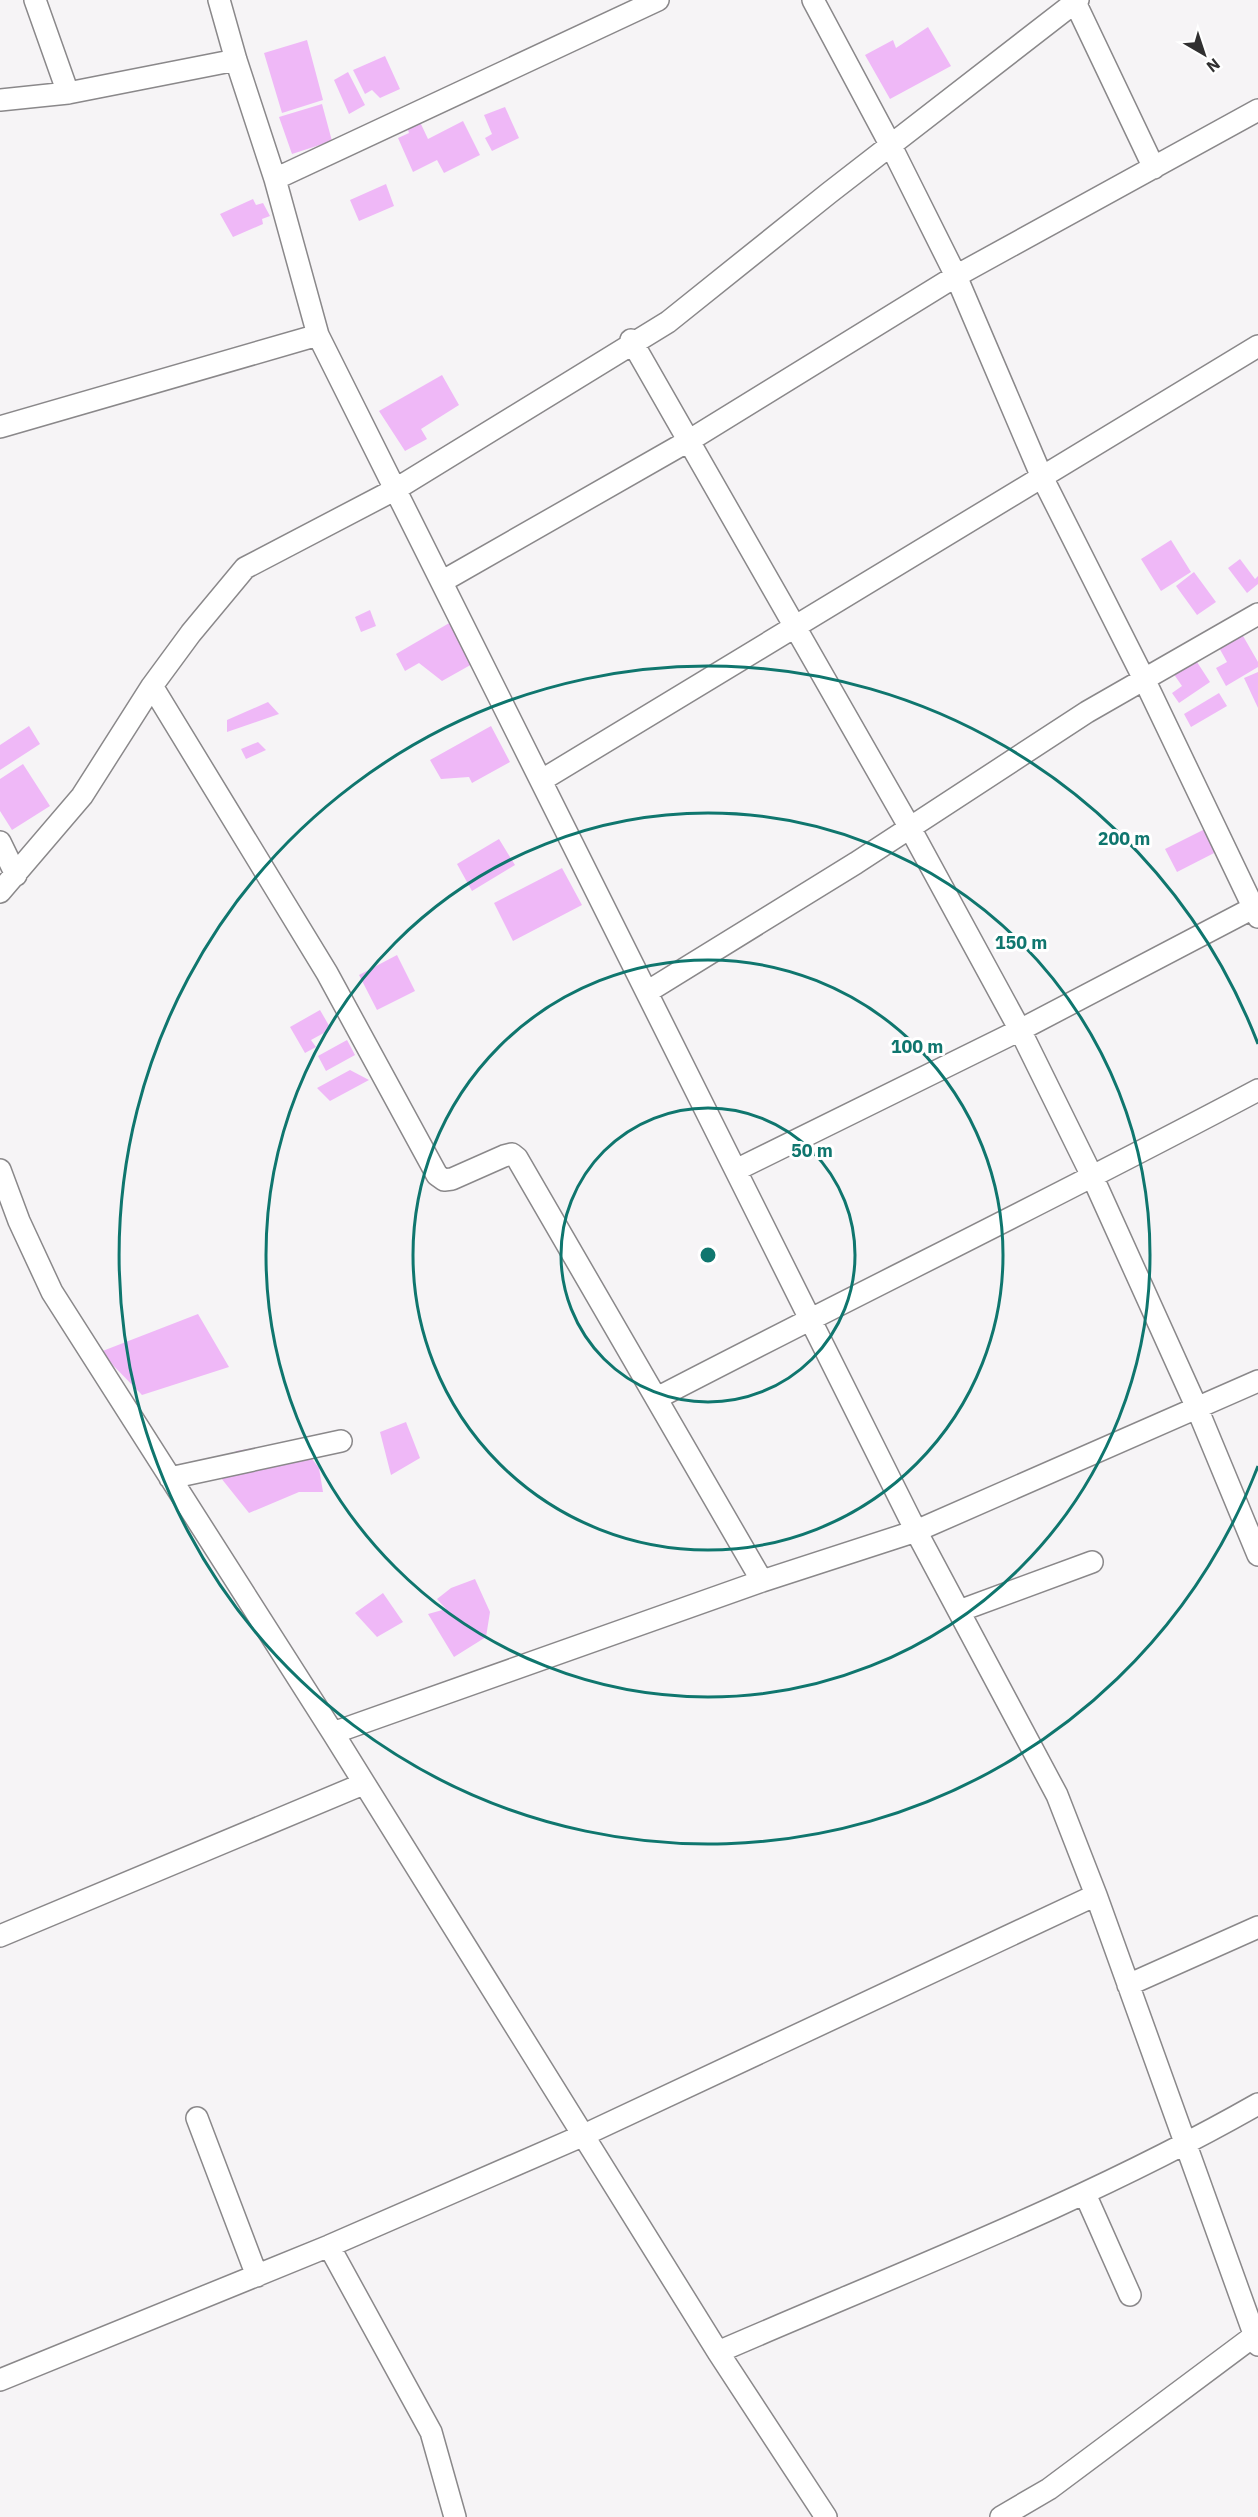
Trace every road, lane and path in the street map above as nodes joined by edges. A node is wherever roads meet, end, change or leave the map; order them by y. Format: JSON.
{"nodes":[{"id":1,"x":35,"y":0,"type":"edge"},
{"id":2,"x":219,"y":0,"type":"edge"},
{"id":3,"x":658,"y":0,"type":"edge"},
{"id":4,"x":813,"y":0,"type":"edge"},
{"id":5,"x":1076,"y":1,"type":"edge"},
{"id":6,"x":236,"y":60,"type":"junction"},
{"id":7,"x":68,"y":93,"type":"junction"},
{"id":8,"x":0,"y":100,"type":"edge"},
{"id":9,"x":1258,"y":110,"type":"edge"},
{"id":10,"x":891,"y":146,"type":"junction"},
{"id":11,"x":1154,"y":168,"type":"junction"},
{"id":12,"x":274,"y":179,"type":"junction"},
{"id":13,"x":956,"y":276,"type":"junction"},
{"id":14,"x":318,"y":334,"type":"junction"},
{"id":15,"x":632,"y":342,"type":"junction"},
{"id":16,"x":1258,"y":346,"type":"edge"},
{"id":17,"x":0,"y":427,"type":"edge"},
{"id":18,"x":690,"y":440,"type":"junction"},
{"id":19,"x":1041,"y":475,"type":"junction"},
{"id":20,"x":396,"y":489,"type":"junction"},
{"id":21,"x":442,"y":581,"type":"junction"},
{"id":22,"x":1258,"y":614,"type":"edge"},
{"id":23,"x":795,"y":629,"type":"junction"},
{"id":24,"x":1144,"y":679,"type":"junction"},
{"id":25,"x":152,"y":686,"type":"junction"},
{"id":26,"x":542,"y":780,"type":"junction"},
{"id":27,"x":910,"y":828,"type":"junction"},
{"id":28,"x":0,"y":842,"type":"edge"},
{"id":29,"x":16,"y":875,"type":"junction"},
{"id":30,"x":0,"y":892,"type":"edge"},
{"id":31,"x":1256,"y":912,"type":"edge"},
{"id":32,"x":647,"y":992,"type":"junction"},
{"id":33,"x":1020,"y":1030,"type":"junction"},
{"id":34,"x":1258,"y":1090,"type":"edge"},
{"id":35,"x":0,"y":1170,"type":"edge"},
{"id":36,"x":736,"y":1170,"type":"junction"},
{"id":37,"x":1093,"y":1178,"type":"junction"},
{"id":38,"x":810,"y":1318,"type":"junction"},
{"id":39,"x":1258,"y":1381,"type":"edge"},
{"id":40,"x":657,"y":1398,"type":"junction"},
{"id":41,"x":1197,"y":1408,"type":"junction"},
{"id":42,"x":340,"y":1441,"type":"dead end"},
{"id":43,"x":170,"y":1478,"type":"junction"},
{"id":44,"x":916,"y":1531,"type":"junction"},
{"id":45,"x":1258,"y":1556,"type":"edge"},
{"id":46,"x":1092,"y":1562,"type":"dead end"},
{"id":47,"x":762,"y":1581,"type":"junction"},
{"id":48,"x":959,"y":1611,"type":"junction"},
{"id":49,"x":333,"y":1733,"type":"junction"},
{"id":50,"x":363,"y":1784,"type":"junction"},
{"id":51,"x":1096,"y":1895,"type":"junction"},
{"id":52,"x":1258,"y":1927,"type":"edge"},
{"id":53,"x":0,"y":1936,"type":"edge"},
{"id":54,"x":1128,"y":1985,"type":"junction"},
{"id":55,"x":1258,"y":2104,"type":"edge"},
{"id":56,"x":197,"y":2118,"type":"dead end"},
{"id":57,"x":584,"y":2135,"type":"junction"},
{"id":58,"x":1186,"y":2145,"type":"junction"},
{"id":59,"x":1085,"y":2194,"type":"junction"},
{"id":60,"x":329,"y":2246,"type":"junction"},
{"id":61,"x":257,"y":2276,"type":"junction"},
{"id":62,"x":1130,"y":2295,"type":"dead end"},
{"id":63,"x":1256,"y":2338,"type":"edge"},
{"id":64,"x":718,"y":2352,"type":"junction"},
{"id":65,"x":0,"y":2380,"type":"edge"},
{"id":66,"x":455,"y":2517,"type":"edge"},
{"id":67,"x":826,"y":2517,"type":"edge"},
{"id":68,"x":1001,"y":2517,"type":"edge"}],
"edges":[{"from":1,"to":7,"type":"street"},
{"from":2,"to":6,"type":"street"},
{"from":3,"to":12,"type":"street"},
{"from":4,"to":10,"type":"street"},
{"from":5,"to":10,"type":"street"},
{"from":5,"to":11,"type":"street"},
{"from":6,"to":7,"type":"street"},
{"from":6,"to":12,"type":"street"},
{"from":7,"to":8,"type":"street"},
{"from":9,"to":11,"type":"street"},
{"from":10,"to":13,"type":"street"},
{"from":10,"to":15,"type":"street"},
{"from":11,"to":13,"type":"street"},
{"from":12,"to":14,"type":"street"},
{"from":13,"to":18,"type":"street"},
{"from":13,"to":19,"type":"street"},
{"from":14,"to":17,"type":"street"},
{"from":14,"to":20,"type":"street"},
{"from":15,"to":18,"type":"street"},
{"from":15,"to":20,"type":"street"},
{"from":16,"to":19,"type":"street"},
{"from":18,"to":21,"type":"street"},
{"from":18,"to":23,"type":"street"},
{"from":19,"to":23,"type":"street"},
{"from":19,"to":24,"type":"street"},
{"from":20,"to":21,"type":"street"},
{"from":20,"to":25,"type":"street"},
{"from":21,"to":26,"type":"street"},
{"from":22,"to":24,"type":"street"},
{"from":23,"to":26,"type":"street"},
{"from":23,"to":27,"type":"street"},
{"from":24,"to":27,"type":"street"},
{"from":24,"to":31,"type":"street"},
{"from":25,"to":29,"type":"street"},
{"from":25,"to":40,"type":"street"},
{"from":26,"to":32,"type":"street"},
{"from":27,"to":32,"type":"street"},
{"from":27,"to":33,"type":"street"},
{"from":28,"to":29,"type":"street"},
{"from":29,"to":30,"type":"street"},
{"from":31,"to":33,"type":"street"},
{"from":32,"to":36,"type":"street"},
{"from":33,"to":36,"type":"street"},
{"from":33,"to":37,"type":"street"},
{"from":34,"to":37,"type":"street"},
{"from":35,"to":43,"type":"street"},
{"from":36,"to":38,"type":"street"},
{"from":37,"to":38,"type":"street"},
{"from":37,"to":41,"type":"street"},
{"from":38,"to":40,"type":"street"},
{"from":38,"to":44,"type":"street"},
{"from":39,"to":41,"type":"street"},
{"from":40,"to":47,"type":"street"},
{"from":41,"to":44,"type":"street"},
{"from":41,"to":45,"type":"street"},
{"from":42,"to":43,"type":"street"},
{"from":43,"to":49,"type":"street"},
{"from":44,"to":47,"type":"street"},
{"from":44,"to":48,"type":"street"},
{"from":46,"to":48,"type":"street"},
{"from":47,"to":49,"type":"street"},
{"from":48,"to":51,"type":"street"},
{"from":49,"to":50,"type":"street"},
{"from":50,"to":53,"type":"street"},
{"from":50,"to":57,"type":"street"},
{"from":51,"to":54,"type":"street"},
{"from":51,"to":57,"type":"street"},
{"from":52,"to":54,"type":"street"},
{"from":54,"to":58,"type":"street"},
{"from":55,"to":58,"type":"street"},
{"from":56,"to":61,"type":"street"},
{"from":57,"to":60,"type":"street"},
{"from":57,"to":64,"type":"street"},
{"from":58,"to":59,"type":"street"},
{"from":58,"to":63,"type":"street"},
{"from":59,"to":62,"type":"street"},
{"from":59,"to":64,"type":"street"},
{"from":60,"to":61,"type":"street"},
{"from":60,"to":66,"type":"street"},
{"from":61,"to":65,"type":"street"},
{"from":63,"to":68,"type":"street"},
{"from":64,"to":67,"type":"street"}]}
